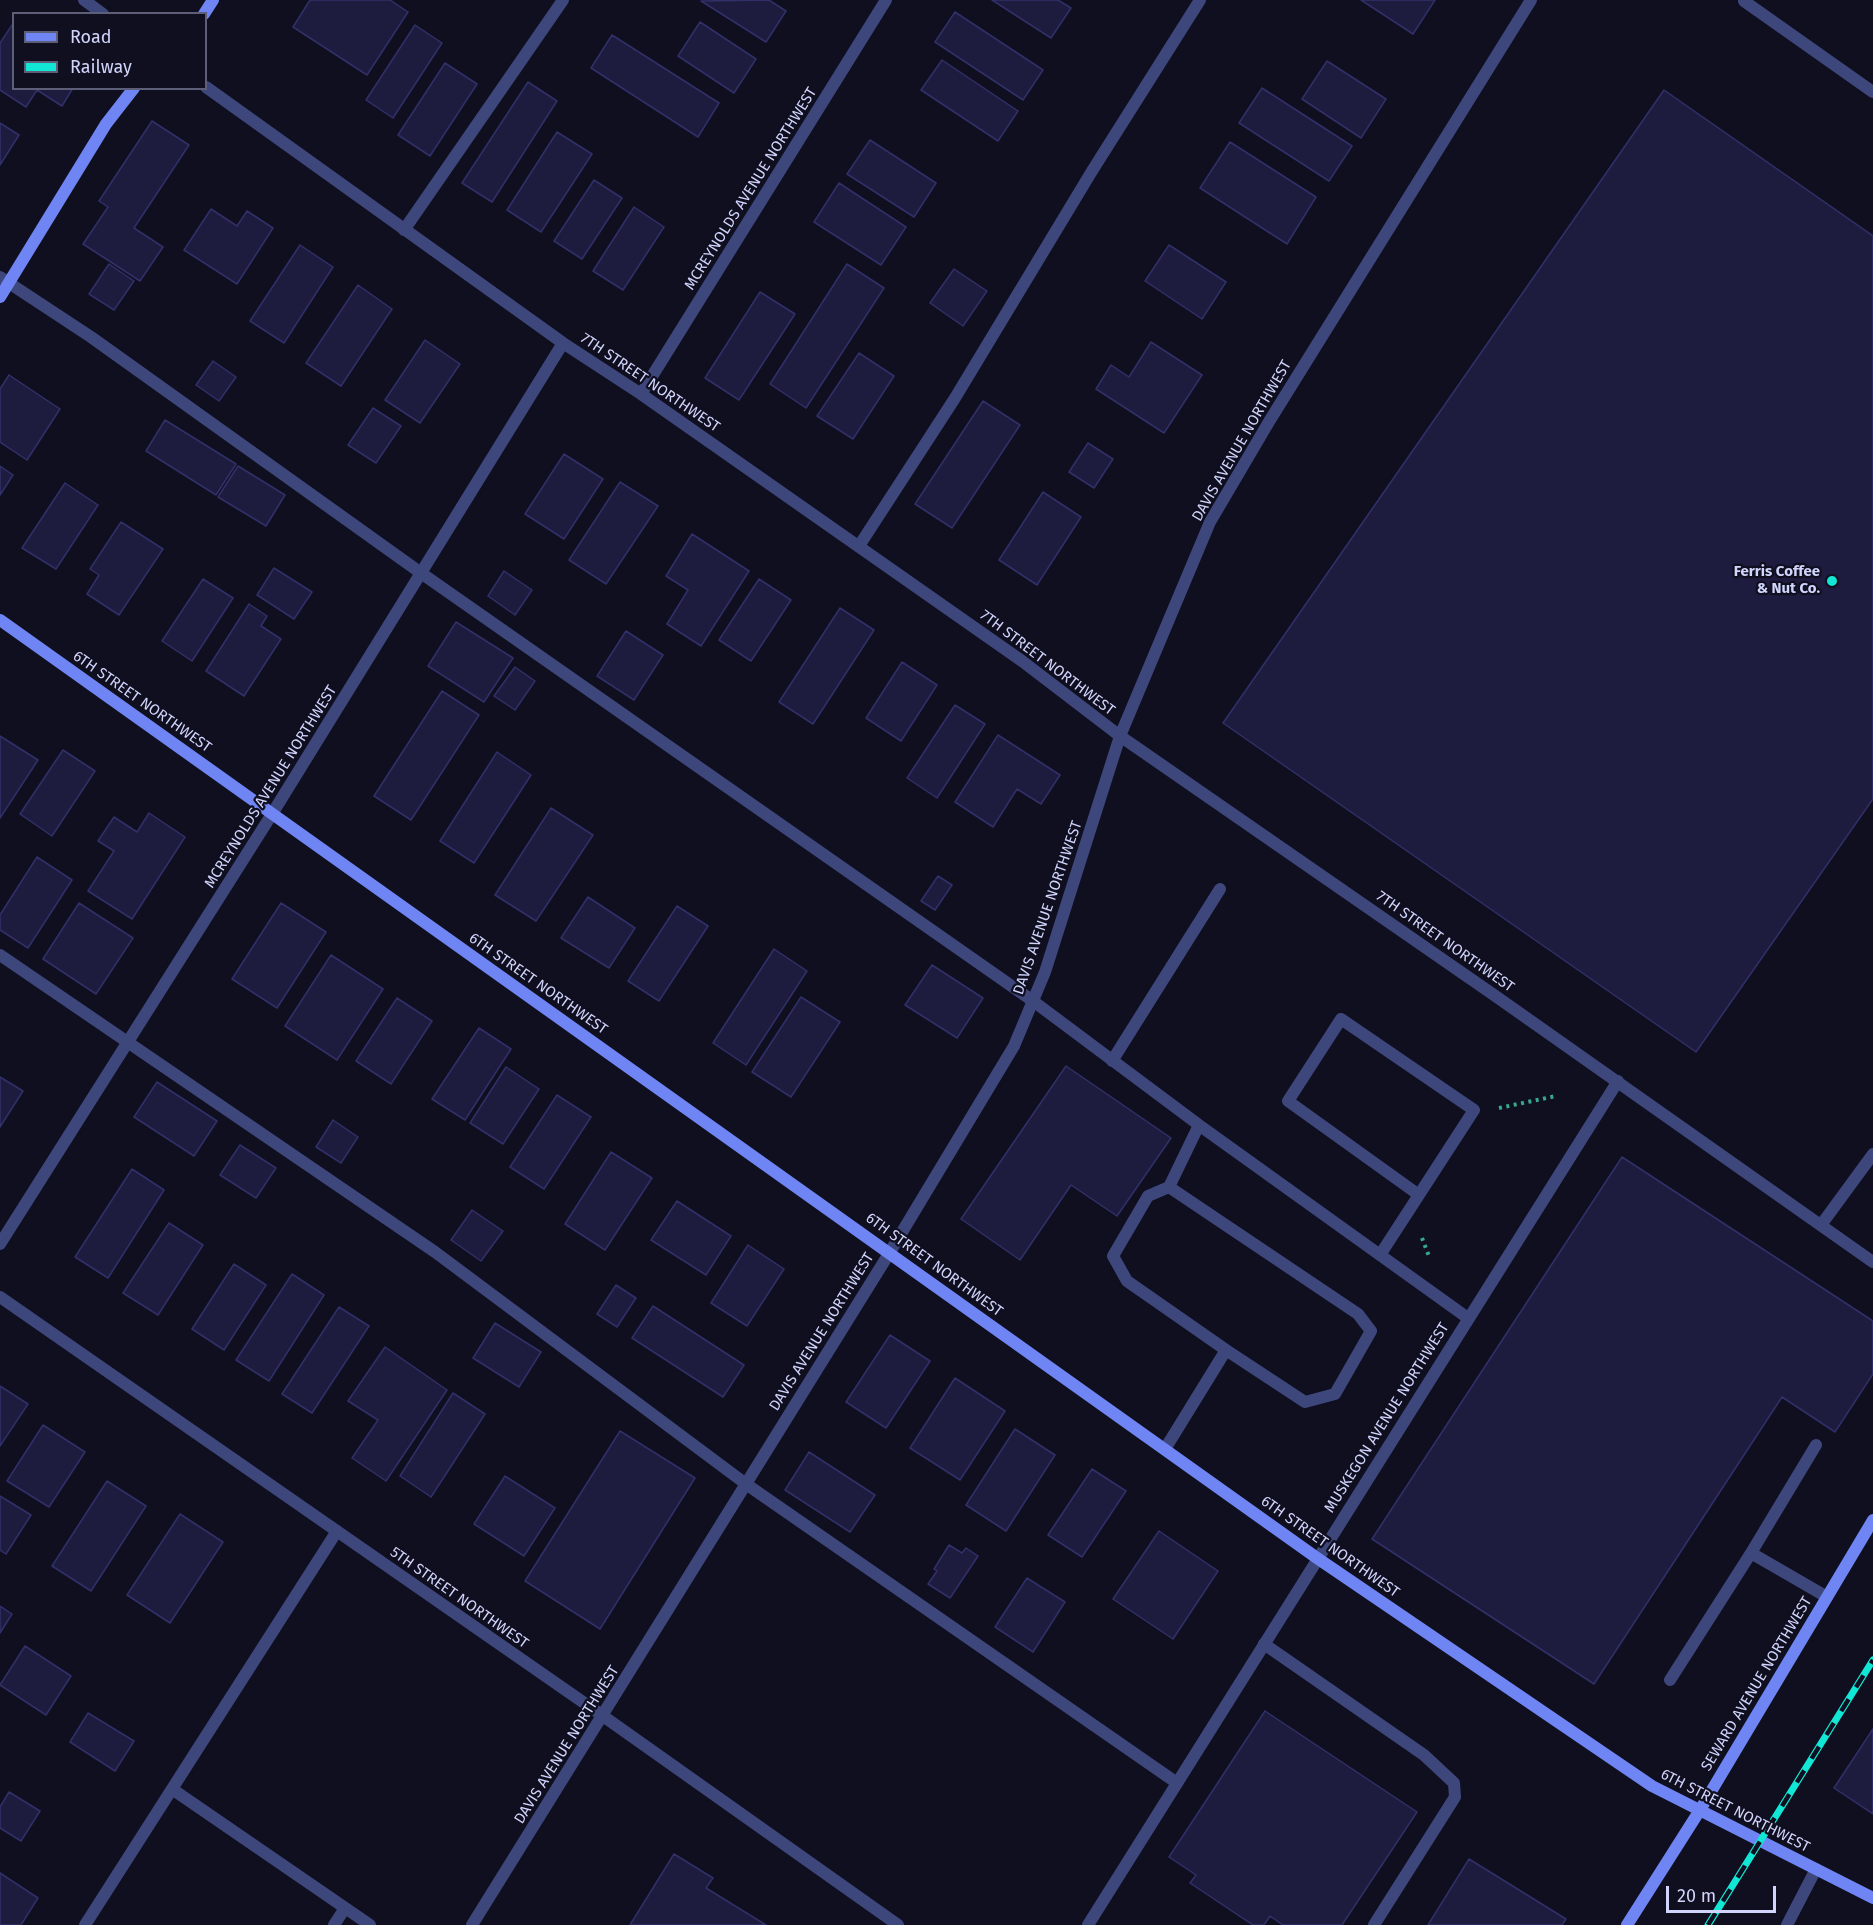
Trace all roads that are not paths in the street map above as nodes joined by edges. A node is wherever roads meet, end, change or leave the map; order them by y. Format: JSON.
{"nodes":[{"id":1,"x":84,"y":0,"type":"edge"},
{"id":2,"x":563,"y":0,"type":"edge"},
{"id":3,"x":886,"y":0,"type":"edge"},
{"id":4,"x":1200,"y":0,"type":"edge"},
{"id":5,"x":1531,"y":0,"type":"edge"},
{"id":6,"x":1744,"y":1,"type":"edge"},
{"id":7,"x":100,"y":12,"type":"edge"},
{"id":8,"x":207,"y":88,"type":"edge"},
{"id":9,"x":132,"y":90,"type":"edge"},
{"id":10,"x":1873,"y":92,"type":"edge"},
{"id":11,"x":404,"y":230,"type":"junction"},
{"id":12,"x":4,"y":280,"type":"edge"},
{"id":13,"x":0,"y":297,"type":"edge"},
{"id":14,"x":563,"y":343,"type":"junction"},
{"id":15,"x":641,"y":394,"type":"junction"},
{"id":16,"x":859,"y":546,"type":"junction"},
{"id":17,"x":421,"y":573,"type":"junction"},
{"id":18,"x":0,"y":620,"type":"edge"},
{"id":19,"x":1119,"y":736,"type":"junction"},
{"id":20,"x":272,"y":814,"type":"junction"},
{"id":21,"x":1220,"y":889,"type":"dead end"},
{"id":22,"x":0,"y":955,"type":"edge"},
{"id":23,"x":1033,"y":1001,"type":"junction"},
{"id":24,"x":128,"y":1042,"type":"junction"},
{"id":25,"x":1112,"y":1061,"type":"junction"},
{"id":26,"x":1618,"y":1081,"type":"junction"},
{"id":27,"x":1199,"y":1125,"type":"junction"},
{"id":28,"x":1873,"y":1154,"type":"edge"},
{"id":29,"x":1169,"y":1187,"type":"junction"},
{"id":30,"x":1419,"y":1195,"type":"junction"},
{"id":31,"x":1821,"y":1225,"type":"junction"},
{"id":32,"x":0,"y":1244,"type":"edge"},
{"id":33,"x":890,"y":1252,"type":"junction"},
{"id":34,"x":1380,"y":1255,"type":"junction"},
{"id":35,"x":1873,"y":1262,"type":"edge"},
{"id":36,"x":0,"y":1297,"type":"edge"},
{"id":37,"x":1468,"y":1318,"type":"junction"},
{"id":38,"x":1226,"y":1350,"type":"junction"},
{"id":39,"x":1816,"y":1446,"type":"dead end"},
{"id":40,"x":1165,"y":1449,"type":"junction"},
{"id":41,"x":746,"y":1484,"type":"junction"},
{"id":42,"x":1873,"y":1520,"type":"edge"},
{"id":43,"x":337,"y":1531,"type":"junction"},
{"id":44,"x":1751,"y":1553,"type":"junction"},
{"id":45,"x":1317,"y":1558,"type":"junction"},
{"id":46,"x":1827,"y":1597,"type":"junction"},
{"id":47,"x":1264,"y":1644,"type":"junction"},
{"id":48,"x":1670,"y":1680,"type":"dead end"},
{"id":49,"x":603,"y":1716,"type":"junction"},
{"id":50,"x":1177,"y":1783,"type":"junction"},
{"id":51,"x":172,"y":1789,"type":"junction"},
{"id":52,"x":1700,"y":1810,"type":"junction"},
{"id":53,"x":1816,"y":1869,"type":"junction"},
{"id":54,"x":1873,"y":1898,"type":"edge"},
{"id":55,"x":345,"y":1908,"type":"junction"},
{"id":56,"x":85,"y":1925,"type":"edge"},
{"id":57,"x":334,"y":1925,"type":"edge"},
{"id":58,"x":370,"y":1925,"type":"edge"},
{"id":59,"x":472,"y":1925,"type":"edge"},
{"id":60,"x":898,"y":1925,"type":"edge"},
{"id":61,"x":1088,"y":1925,"type":"edge"},
{"id":62,"x":1374,"y":1925,"type":"edge"},
{"id":63,"x":1628,"y":1925,"type":"edge"},
{"id":64,"x":1787,"y":1925,"type":"edge"}],
"edges":[{"from":1,"to":7,"type":"street"},
{"from":2,"to":11,"type":"street"},
{"from":3,"to":15,"type":"street","name":"MCREYNOLDS AVENUE NORTHWEST"},
{"from":4,"to":16,"type":"street"},
{"from":5,"to":19,"type":"street","name":"DAVIS AVENUE NORTHWEST"},
{"from":6,"to":10,"type":"street"},
{"from":8,"to":11,"type":"street","name":"7TH STREET NORTHWEST"},
{"from":9,"to":12,"type":"street"},
{"from":11,"to":14,"type":"street","name":"7TH STREET NORTHWEST"},
{"from":12,"to":13,"type":"street"},
{"from":12,"to":17,"type":"street"},
{"from":14,"to":15,"type":"street","name":"7TH STREET NORTHWEST"},
{"from":14,"to":17,"type":"street","name":"MCREYNOLDS AVENUE NORTHWEST"},
{"from":15,"to":16,"type":"street","name":"7TH STREET NORTHWEST"},
{"from":16,"to":19,"type":"street","name":"7TH STREET NORTHWEST"},
{"from":17,"to":20,"type":"street","name":"MCREYNOLDS AVENUE NORTHWEST"},
{"from":17,"to":23,"type":"street"},
{"from":18,"to":20,"type":"street","name":"6TH STREET NORTHWEST"},
{"from":19,"to":23,"type":"street","name":"DAVIS AVENUE NORTHWEST"},
{"from":19,"to":26,"type":"street","name":"7TH STREET NORTHWEST"},
{"from":20,"to":24,"type":"street","name":"MCREYNOLDS AVENUE NORTHWEST"},
{"from":20,"to":33,"type":"street","name":"6TH STREET NORTHWEST"},
{"from":21,"to":25,"type":"street"},
{"from":22,"to":24,"type":"street"},
{"from":23,"to":25,"type":"street"},
{"from":23,"to":33,"type":"street","name":"DAVIS AVENUE NORTHWEST"},
{"from":24,"to":32,"type":"street","name":"MCREYNOLDS AVENUE NORTHWEST"},
{"from":24,"to":41,"type":"street"},
{"from":25,"to":27,"type":"street"},
{"from":26,"to":31,"type":"street","name":"7TH STREET NORTHWEST"},
{"from":26,"to":37,"type":"street","name":"MUSKEGON AVENUE NORTHWEST"},
{"from":27,"to":29,"type":"street"},
{"from":27,"to":34,"type":"street"},
{"from":28,"to":31,"type":"street"},
{"from":29,"to":38,"type":"street"},
{"from":29,"to":38,"type":"street"},
{"from":30,"to":30,"type":"street"},
{"from":30,"to":34,"type":"street"},
{"from":31,"to":35,"type":"street","name":"7TH STREET NORTHWEST"},
{"from":33,"to":40,"type":"street","name":"6TH STREET NORTHWEST"},
{"from":33,"to":41,"type":"street","name":"DAVIS AVENUE NORTHWEST"},
{"from":34,"to":37,"type":"street"},
{"from":36,"to":43,"type":"street","name":"5TH STREET NORTHWEST"},
{"from":37,"to":45,"type":"street","name":"MUSKEGON AVENUE NORTHWEST"},
{"from":38,"to":40,"type":"street"},
{"from":39,"to":44,"type":"street"},
{"from":40,"to":45,"type":"street","name":"6TH STREET NORTHWEST"},
{"from":41,"to":49,"type":"street","name":"DAVIS AVENUE NORTHWEST"},
{"from":41,"to":50,"type":"street"},
{"from":42,"to":46,"type":"street","name":"SEWARD AVENUE NORTHWEST"},
{"from":43,"to":49,"type":"street","name":"5TH STREET NORTHWEST"},
{"from":43,"to":51,"type":"street"},
{"from":44,"to":46,"type":"street"},
{"from":44,"to":48,"type":"street"},
{"from":45,"to":47,"type":"street","name":"MUSKEGON AVENUE NORTHWEST"},
{"from":45,"to":52,"type":"street","name":"6TH STREET NORTHWEST"},
{"from":46,"to":52,"type":"street","name":"SEWARD AVENUE NORTHWEST"},
{"from":47,"to":50,"type":"street","name":"MUSKEGON AVENUE NORTHWEST"},
{"from":47,"to":62,"type":"street"},
{"from":49,"to":59,"type":"street","name":"DAVIS AVENUE NORTHWEST"},
{"from":49,"to":60,"type":"street","name":"5TH STREET NORTHWEST"},
{"from":50,"to":61,"type":"street","name":"MUSKEGON AVENUE NORTHWEST"},
{"from":51,"to":55,"type":"street"},
{"from":51,"to":56,"type":"street"},
{"from":52,"to":53,"type":"street","name":"6TH STREET NORTHWEST"},
{"from":52,"to":63,"type":"street","name":"SEWARD AVENUE NORTHWEST"},
{"from":53,"to":54,"type":"street","name":"6TH STREET NORTHWEST"},
{"from":53,"to":64,"type":"street"},
{"from":55,"to":57,"type":"street"},
{"from":55,"to":58,"type":"street"}]}
